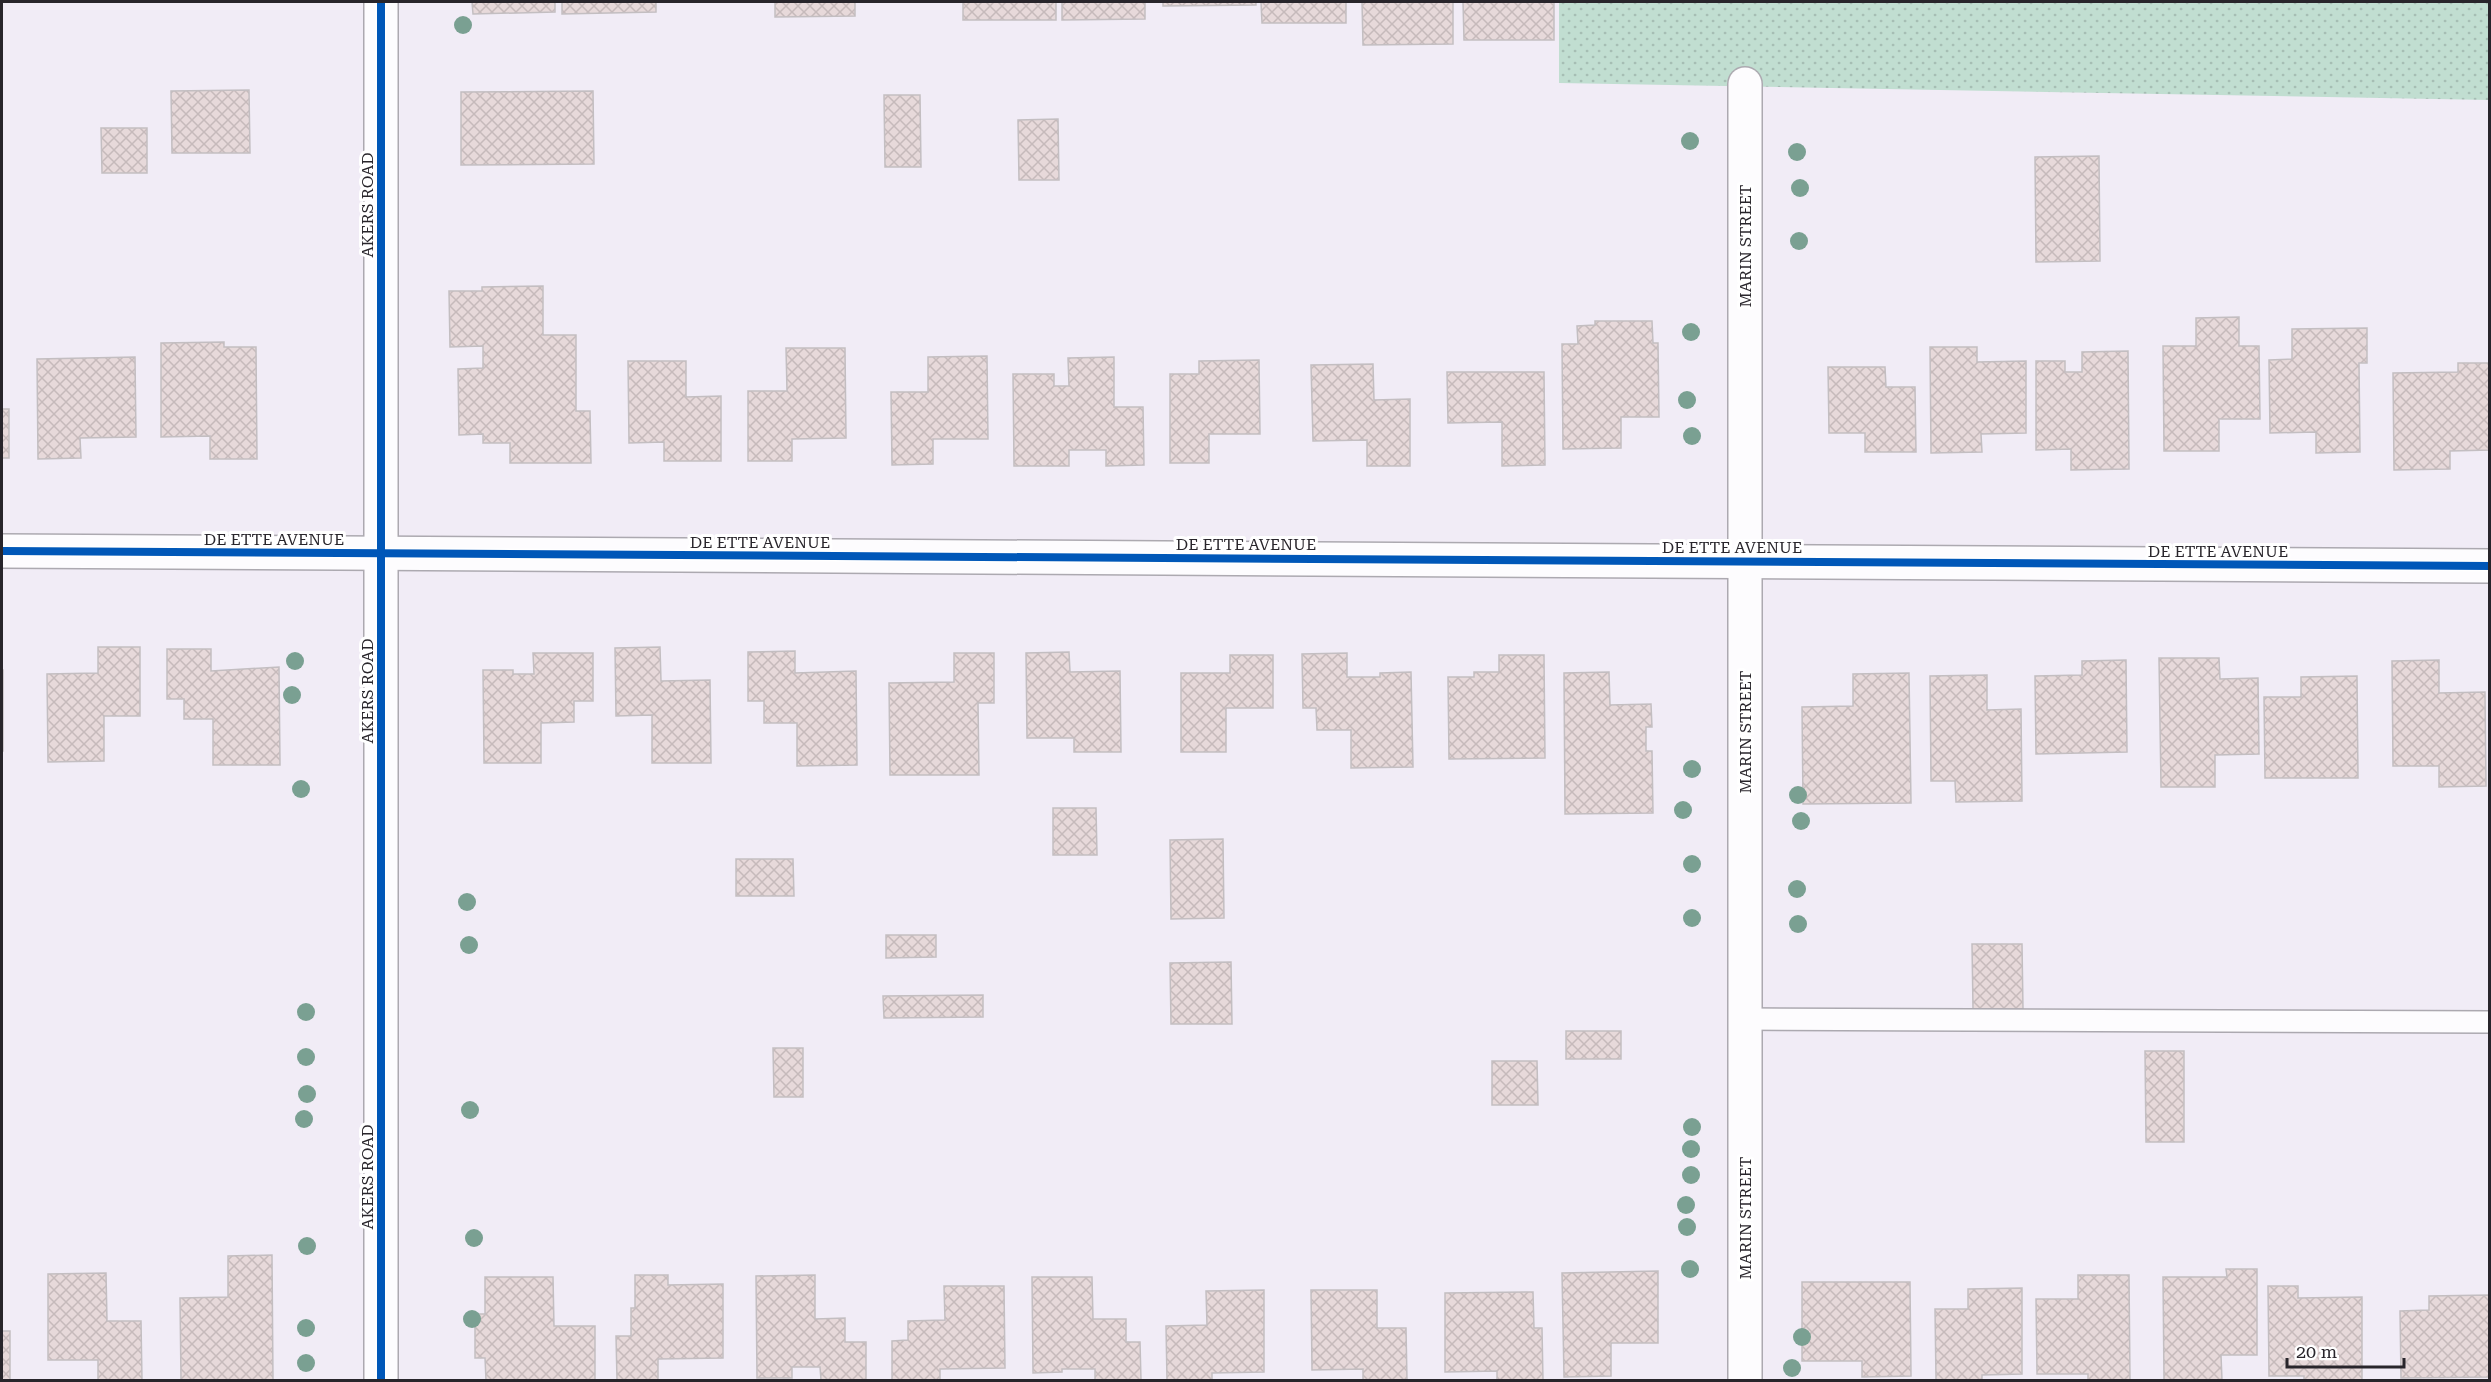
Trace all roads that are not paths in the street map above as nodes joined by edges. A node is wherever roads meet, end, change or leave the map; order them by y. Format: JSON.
{"nodes":[{"id":1,"x":381,"y":2,"type":"edge"},
{"id":2,"x":1745,"y":84,"type":"dead end"},
{"id":3,"x":2,"y":551,"type":"edge"},
{"id":4,"x":381,"y":553,"type":"junction"},
{"id":5,"x":1745,"y":560,"type":"junction"},
{"id":6,"x":2490,"y":566,"type":"edge"},
{"id":7,"x":1745,"y":1019,"type":"junction"},
{"id":8,"x":2490,"y":1022,"type":"edge"},
{"id":9,"x":381,"y":1380,"type":"edge"},
{"id":10,"x":1745,"y":1380,"type":"edge"}],
"edges":[{"from":1,"to":4,"type":"street","name":"AKERS ROAD"},
{"from":2,"to":5,"type":"street","name":"MARIN STREET"},
{"from":3,"to":4,"type":"street","name":"DE ETTE AVENUE"},
{"from":4,"to":5,"type":"street","name":"DE ETTE AVENUE"},
{"from":4,"to":9,"type":"street","name":"AKERS ROAD"},
{"from":5,"to":6,"type":"street","name":"DE ETTE AVENUE"},
{"from":5,"to":7,"type":"street","name":"MARIN STREET"},
{"from":7,"to":8,"type":"lane"},
{"from":7,"to":10,"type":"street","name":"MARIN STREET"}]}
